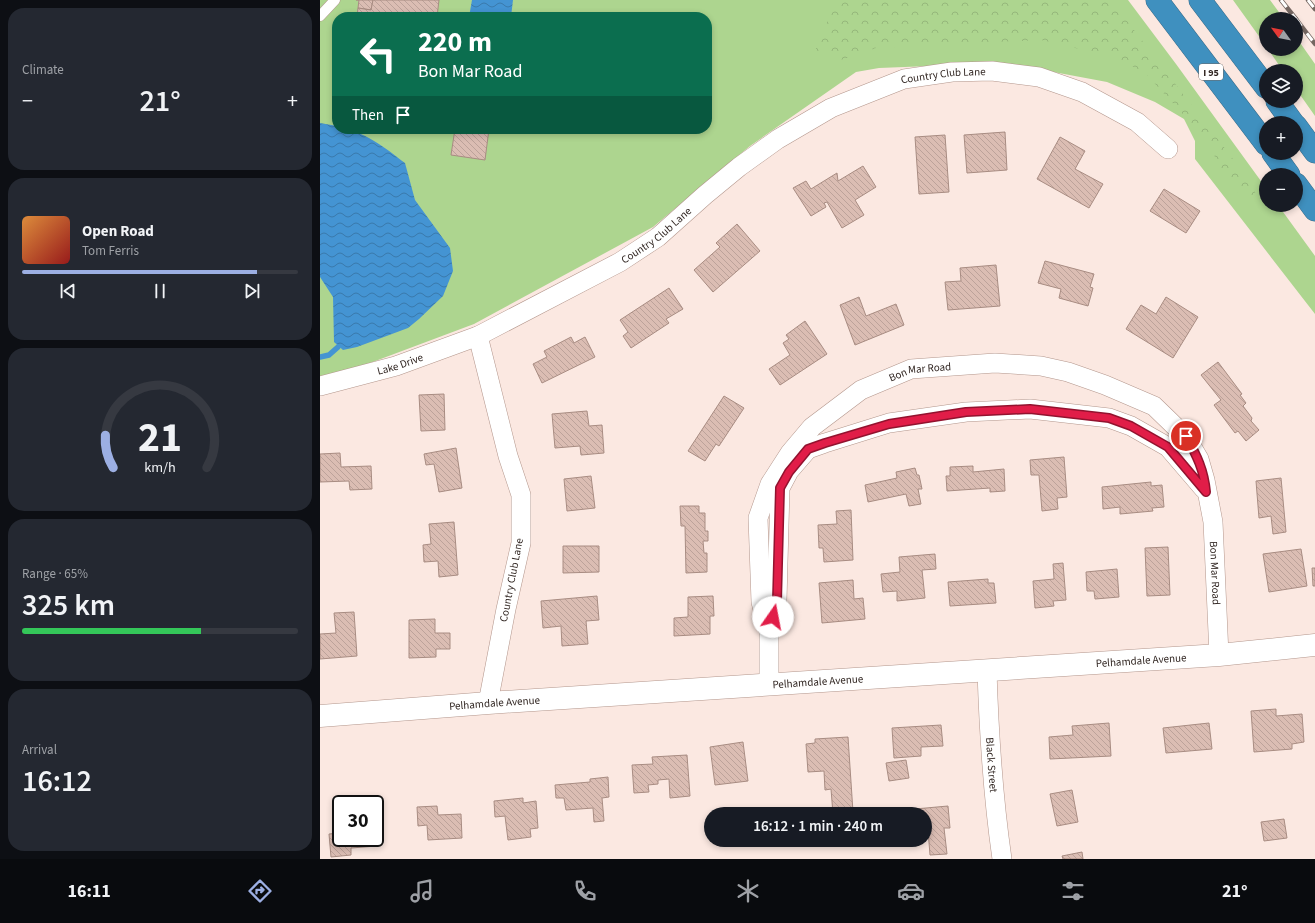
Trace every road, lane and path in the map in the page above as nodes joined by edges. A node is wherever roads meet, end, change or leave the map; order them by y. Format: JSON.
{"nodes":[{"id":1,"x":335,"y":0,"type":"edge"},
{"id":2,"x":1157,"y":0,"type":"edge"},
{"id":3,"x":1200,"y":0,"type":"edge"},
{"id":4,"x":320,"y":16,"type":"edge"},
{"id":5,"x":1259,"y":78,"type":"edge"},
{"id":6,"x":1259,"y":135,"type":"edge"},
{"id":7,"x":1303,"y":136,"type":"edge"},
{"id":8,"x":1168,"y":149,"type":"dead end"},
{"id":9,"x":1315,"y":152,"type":"edge"},
{"id":10,"x":1303,"y":194,"type":"edge"},
{"id":11,"x":1315,"y":210,"type":"edge"},
{"id":12,"x":478,"y":336,"type":"junction"},
{"id":13,"x":320,"y":386,"type":"edge"},
{"id":14,"x":1206,"y":492,"type":"junction"},
{"id":15,"x":769,"y":632,"type":"junction"},
{"id":16,"x":1315,"y":645,"type":"edge"},
{"id":17,"x":1219,"y":655,"type":"junction"},
{"id":18,"x":987,"y":671,"type":"junction"},
{"id":19,"x":769,"y":685,"type":"junction"},
{"id":20,"x":488,"y":703,"type":"junction"},
{"id":21,"x":320,"y":716,"type":"edge"},
{"id":22,"x":1002,"y":859,"type":"edge"}],
"edges":[{"from":1,"to":4,"type":"lane"},
{"from":2,"to":6,"type":"highway","number":"I 95"},
{"from":3,"to":5,"type":"highway"},
{"from":7,"to":9,"type":"highway"},
{"from":8,"to":12,"type":"street","name":"Country Club Lane"},
{"from":10,"to":11,"type":"highway"},
{"from":12,"to":13,"type":"street","name":"Lake Drive"},
{"from":12,"to":20,"type":"street","name":"Country Club Lane"},
{"from":14,"to":15,"type":"street","name":"Bon Mar Road"},
{"from":14,"to":15,"type":"street","name":"Bon Mar Road"},
{"from":14,"to":17,"type":"street","name":"Bon Mar Road"},
{"from":15,"to":19,"type":"street","name":"Bon Mar Road"},
{"from":16,"to":17,"type":"street","name":"Pelhamdale Avenue"},
{"from":17,"to":18,"type":"street","name":"Pelhamdale Avenue"},
{"from":18,"to":19,"type":"street","name":"Pelhamdale Avenue"},
{"from":18,"to":22,"type":"street","name":"Black Street"},
{"from":19,"to":20,"type":"street","name":"Pelhamdale Avenue"},
{"from":20,"to":21,"type":"street","name":"Pelhamdale Avenue"}]}
